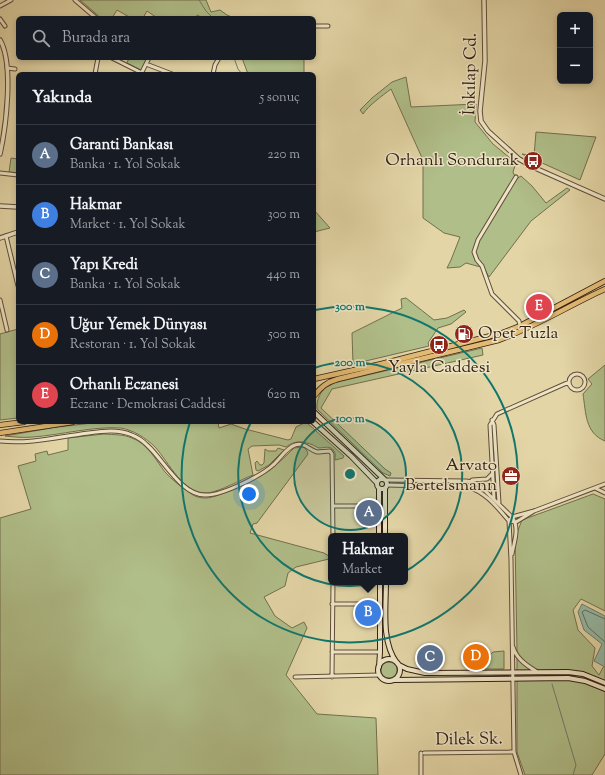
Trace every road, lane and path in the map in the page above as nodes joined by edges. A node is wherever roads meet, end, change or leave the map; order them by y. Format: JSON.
{"nodes":[{"id":1,"x":11,"y":0,"type":"edge"},
{"id":2,"x":75,"y":0,"type":"edge"},
{"id":3,"x":484,"y":0,"type":"edge"},
{"id":4,"x":0,"y":6,"type":"edge"},
{"id":5,"x":94,"y":16,"type":"edge"},
{"id":6,"x":0,"y":19,"type":"edge"},
{"id":7,"x":5,"y":26,"type":"dead end"},
{"id":8,"x":316,"y":26,"type":"edge"},
{"id":9,"x":328,"y":26,"type":"dead end"},
{"id":10,"x":0,"y":40,"type":"edge"},
{"id":11,"x":98,"y":60,"type":"edge"},
{"id":12,"x":116,"y":60,"type":"edge"},
{"id":13,"x":147,"y":60,"type":"edge"},
{"id":14,"x":219,"y":60,"type":"edge"},
{"id":15,"x":146,"y":64,"type":"junction"},
{"id":16,"x":7,"y":68,"type":"junction"},
{"id":17,"x":15,"y":69,"type":"dead end"},
{"id":18,"x":95,"y":72,"type":"edge"},
{"id":19,"x":139,"y":72,"type":"edge"},
{"id":20,"x":142,"y":72,"type":"edge"},
{"id":21,"x":167,"y":72,"type":"edge"},
{"id":22,"x":213,"y":72,"type":"edge"},
{"id":23,"x":0,"y":154,"type":"edge"},
{"id":24,"x":0,"y":173,"type":"edge"},
{"id":25,"x":16,"y":175,"type":"edge"},
{"id":26,"x":516,"y":177,"type":"dead end"},
{"id":27,"x":605,"y":199,"type":"edge"},
{"id":28,"x":0,"y":206,"type":"edge"},
{"id":29,"x":16,"y":207,"type":"edge"},
{"id":30,"x":16,"y":233,"type":"edge"},
{"id":31,"x":6,"y":236,"type":"junction"},
{"id":32,"x":0,"y":238,"type":"edge"},
{"id":33,"x":16,"y":278,"type":"edge"},
{"id":34,"x":605,"y":281,"type":"edge"},
{"id":35,"x":605,"y":289,"type":"edge"},
{"id":36,"x":0,"y":300,"type":"edge"},
{"id":37,"x":520,"y":326,"type":"junction"},
{"id":38,"x":7,"y":330,"type":"dead end"},
{"id":39,"x":316,"y":379,"type":"edge"},
{"id":40,"x":569,"y":382,"type":"junction"},
{"id":41,"x":316,"y":394,"type":"edge"},
{"id":42,"x":316,"y":414,"type":"edge"},
{"id":43,"x":492,"y":420,"type":"junction"},
{"id":44,"x":16,"y":423,"type":"edge"},
{"id":45,"x":60,"y":424,"type":"edge"},
{"id":46,"x":315,"y":424,"type":"edge"},
{"id":47,"x":0,"y":425,"type":"edge"},
{"id":48,"x":0,"y":433,"type":"edge"},
{"id":49,"x":0,"y":441,"type":"edge"},
{"id":50,"x":355,"y":452,"type":"junction"},
{"id":51,"x":351,"y":456,"type":"junction"},
{"id":52,"x":492,"y":474,"type":"junction"},
{"id":53,"x":385,"y":480,"type":"junction"},
{"id":54,"x":466,"y":481,"type":"junction"},
{"id":55,"x":377,"y":483,"type":"junction"},
{"id":56,"x":605,"y":484,"type":"edge"},
{"id":57,"x":386,"y":487,"type":"junction"},
{"id":58,"x":379,"y":488,"type":"junction"},
{"id":59,"x":595,"y":488,"type":"junction"},
{"id":60,"x":605,"y":493,"type":"edge"},
{"id":61,"x":494,"y":499,"type":"junction"},
{"id":62,"x":499,"y":503,"type":"junction"},
{"id":63,"x":333,"y":506,"type":"junction"},
{"id":64,"x":379,"y":506,"type":"junction"},
{"id":65,"x":496,"y":506,"type":"junction"},
{"id":66,"x":534,"y":511,"type":"junction"},
{"id":67,"x":512,"y":517,"type":"junction"},
{"id":68,"x":509,"y":521,"type":"junction"},
{"id":69,"x":516,"y":522,"type":"junction"},
{"id":70,"x":333,"y":533,"type":"edge"},
{"id":71,"x":380,"y":533,"type":"edge"},
{"id":72,"x":385,"y":533,"type":"edge"},
{"id":73,"x":511,"y":560,"type":"junction"},
{"id":74,"x":332,"y":585,"type":"edge"},
{"id":75,"x":380,"y":585,"type":"edge"},
{"id":76,"x":386,"y":585,"type":"edge"},
{"id":77,"x":332,"y":604,"type":"junction"},
{"id":78,"x":380,"y":604,"type":"junction"},
{"id":79,"x":512,"y":641,"type":"junction"},
{"id":80,"x":332,"y":652,"type":"junction"},
{"id":81,"x":380,"y":652,"type":"junction"},
{"id":82,"x":398,"y":664,"type":"junction"},
{"id":83,"x":379,"y":667,"type":"junction"},
{"id":84,"x":512,"y":672,"type":"junction"},
{"id":85,"x":540,"y":673,"type":"junction"},
{"id":86,"x":379,"y":675,"type":"junction"},
{"id":87,"x":332,"y":676,"type":"junction"},
{"id":88,"x":295,"y":677,"type":"dead end"},
{"id":89,"x":513,"y":678,"type":"junction"},
{"id":90,"x":394,"y":680,"type":"junction"},
{"id":91,"x":605,"y":683,"type":"edge"},
{"id":92,"x":605,"y":689,"type":"edge"},
{"id":93,"x":514,"y":752,"type":"junction"},
{"id":94,"x":421,"y":775,"type":"edge"},
{"id":95,"x":521,"y":775,"type":"edge"}],
"edges":[{"from":1,"to":4,"type":"street"},
{"from":2,"to":5,"type":"street"},
{"from":3,"to":27,"type":"street","name":"İnkılap Cd."},
{"from":6,"to":7,"type":"street"},
{"from":8,"to":9,"type":"street"},
{"from":10,"to":16,"type":"street"},
{"from":11,"to":18,"type":"street"},
{"from":12,"to":19,"type":"street"},
{"from":13,"to":15,"type":"street"},
{"from":14,"to":22,"type":"street"},
{"from":15,"to":20,"type":"street"},
{"from":15,"to":21,"type":"street"},
{"from":16,"to":17,"type":"street"},
{"from":16,"to":23,"type":"street"},
{"from":24,"to":25,"type":"street"},
{"from":26,"to":37,"type":"street"},
{"from":28,"to":29,"type":"street"},
{"from":30,"to":31,"type":"street"},
{"from":31,"to":32,"type":"street"},
{"from":31,"to":33,"type":"street"},
{"from":34,"to":37,"type":"main road"},
{"from":35,"to":41,"type":"main road"},
{"from":36,"to":38,"type":"street"},
{"from":37,"to":39,"type":"main road"},
{"from":40,"to":40,"type":"street"},
{"from":40,"to":43,"type":"street"},
{"from":42,"to":50,"type":"main road"},
{"from":43,"to":52,"type":"street"},
{"from":43,"to":62,"type":"street"},
{"from":44,"to":47,"type":"main road"},
{"from":45,"to":48,"type":"main road"},
{"from":46,"to":51,"type":"main road"},
{"from":49,"to":63,"type":"street"},
{"from":50,"to":51,"type":"main road"},
{"from":50,"to":53,"type":"main road"},
{"from":51,"to":55,"type":"main road"},
{"from":52,"to":54,"type":"street"},
{"from":52,"to":61,"type":"street"},
{"from":53,"to":54,"type":"street"},
{"from":53,"to":55,"type":"main road"},
{"from":53,"to":57,"type":"main road"},
{"from":54,"to":61,"type":"street"},
{"from":55,"to":58,"type":"main road"},
{"from":56,"to":59,"type":"street"},
{"from":57,"to":58,"type":"main road"},
{"from":57,"to":65,"type":"street"},
{"from":57,"to":72,"type":"main road"},
{"from":58,"to":64,"type":"main road"},
{"from":59,"to":60,"type":"street"},
{"from":59,"to":66,"type":"street"},
{"from":61,"to":62,"type":"street"},
{"from":61,"to":65,"type":"street"},
{"from":62,"to":65,"type":"street"},
{"from":62,"to":67,"type":"street"},
{"from":63,"to":64,"type":"street"},
{"from":63,"to":70,"type":"street"},
{"from":64,"to":71,"type":"main road"},
{"from":65,"to":68,"type":"street"},
{"from":66,"to":67,"type":"street"},
{"from":66,"to":69,"type":"street"},
{"from":67,"to":68,"type":"street"},
{"from":67,"to":69,"type":"street"},
{"from":68,"to":69,"type":"street"},
{"from":68,"to":73,"type":"street"},
{"from":69,"to":73,"type":"street"},
{"from":73,"to":79,"type":"street"},
{"from":74,"to":77,"type":"street"},
{"from":75,"to":78,"type":"main road"},
{"from":76,"to":82,"type":"main road"},
{"from":77,"to":78,"type":"street"},
{"from":77,"to":80,"type":"street"},
{"from":78,"to":81,"type":"main road"},
{"from":79,"to":84,"type":"street"},
{"from":79,"to":85,"type":"street"},
{"from":80,"to":81,"type":"street"},
{"from":80,"to":87,"type":"street"},
{"from":81,"to":83,"type":"main road"},
{"from":82,"to":83,"type":"main road"},
{"from":82,"to":84,"type":"main road"},
{"from":82,"to":90,"type":"main road"},
{"from":83,"to":86,"type":"main road"},
{"from":84,"to":85,"type":"main road"},
{"from":84,"to":89,"type":"street"},
{"from":85,"to":91,"type":"main road"},
{"from":86,"to":87,"type":"street"},
{"from":86,"to":90,"type":"main road"},
{"from":87,"to":88,"type":"street"},
{"from":89,"to":90,"type":"main road"},
{"from":89,"to":92,"type":"main road"},
{"from":89,"to":93,"type":"street"},
{"from":93,"to":94,"type":"street","name":"Dilek Sk."},
{"from":93,"to":95,"type":"street"}]}
